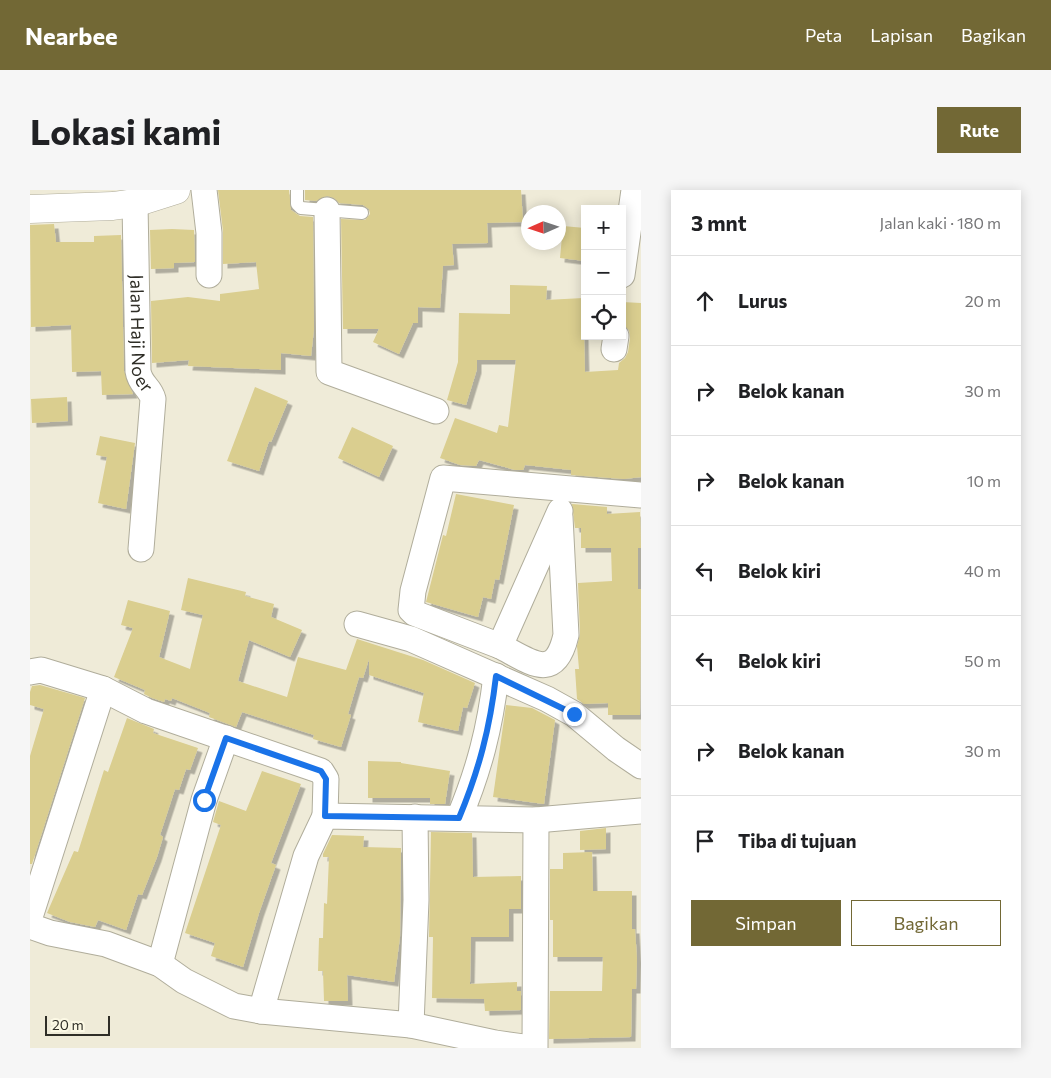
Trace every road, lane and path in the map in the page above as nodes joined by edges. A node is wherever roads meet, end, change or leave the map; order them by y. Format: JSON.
{"nodes":[{"id":1,"x":176,"y":190,"type":"edge"},
{"id":2,"x":204,"y":190,"type":"edge"},
{"id":3,"x":297,"y":190,"type":"edge"},
{"id":4,"x":634,"y":190,"type":"edge"},
{"id":5,"x":120,"y":200,"type":"edge"},
{"id":6,"x":30,"y":209,"type":"edge"},
{"id":7,"x":327,"y":210,"type":"junction"},
{"id":8,"x":362,"y":213,"type":"dead end"},
{"id":9,"x":626,"y":250,"type":"edge"},
{"id":10,"x":209,"y":275,"type":"dead end"},
{"id":11,"x":436,"y":411,"type":"dead end"},
{"id":12,"x":641,"y":495,"type":"edge"},
{"id":13,"x":559,"y":500,"type":"junction"},
{"id":14,"x":141,"y":549,"type":"dead end"},
{"id":15,"x":356,"y":624,"type":"dead end"},
{"id":16,"x":500,"y":646,"type":"junction"},
{"id":17,"x":30,"y":672,"type":"edge"},
{"id":18,"x":496,"y":676,"type":"junction"},
{"id":19,"x":103,"y":689,"type":"junction"},
{"id":20,"x":226,"y":738,"type":"junction"},
{"id":21,"x":641,"y":766,"type":"edge"},
{"id":22,"x":641,"y":811,"type":"edge"},
{"id":23,"x":325,"y":816,"type":"junction"},
{"id":24,"x":415,"y":817,"type":"junction"},
{"id":25,"x":459,"y":818,"type":"junction"},
{"id":26,"x":536,"y":820,"type":"junction"},
{"id":27,"x":30,"y":917,"type":"edge"},
{"id":28,"x":30,"y":926,"type":"edge"},
{"id":29,"x":160,"y":964,"type":"junction"},
{"id":30,"x":261,"y":1010,"type":"junction"},
{"id":31,"x":411,"y":1025,"type":"junction"},
{"id":32,"x":533,"y":1048,"type":"edge"}],
"edges":[{"from":1,"to":5,"type":"street"},
{"from":2,"to":10,"type":"street"},
{"from":3,"to":7,"type":"lane"},
{"from":4,"to":9,"type":"street"},
{"from":5,"to":6,"type":"street"},
{"from":5,"to":14,"type":"street","name":"Jalan Haji Noer"},
{"from":7,"to":8,"type":"lane"},
{"from":7,"to":11,"type":"street"},
{"from":12,"to":13,"type":"street"},
{"from":13,"to":16,"type":"street"},
{"from":13,"to":16,"type":"street"},
{"from":13,"to":16,"type":"street"},
{"from":15,"to":18,"type":"street"},
{"from":17,"to":19,"type":"street"},
{"from":18,"to":21,"type":"street"},
{"from":18,"to":25,"type":"street"},
{"from":19,"to":20,"type":"street"},
{"from":19,"to":27,"type":"street"},
{"from":20,"to":23,"type":"street"},
{"from":20,"to":29,"type":"street"},
{"from":22,"to":26,"type":"street"},
{"from":23,"to":24,"type":"street"},
{"from":23,"to":30,"type":"street"},
{"from":24,"to":25,"type":"street"},
{"from":24,"to":31,"type":"street"},
{"from":25,"to":26,"type":"street"},
{"from":26,"to":32,"type":"street"},
{"from":28,"to":29,"type":"street"},
{"from":29,"to":30,"type":"street"},
{"from":30,"to":31,"type":"street"},
{"from":31,"to":32,"type":"street"}]}
